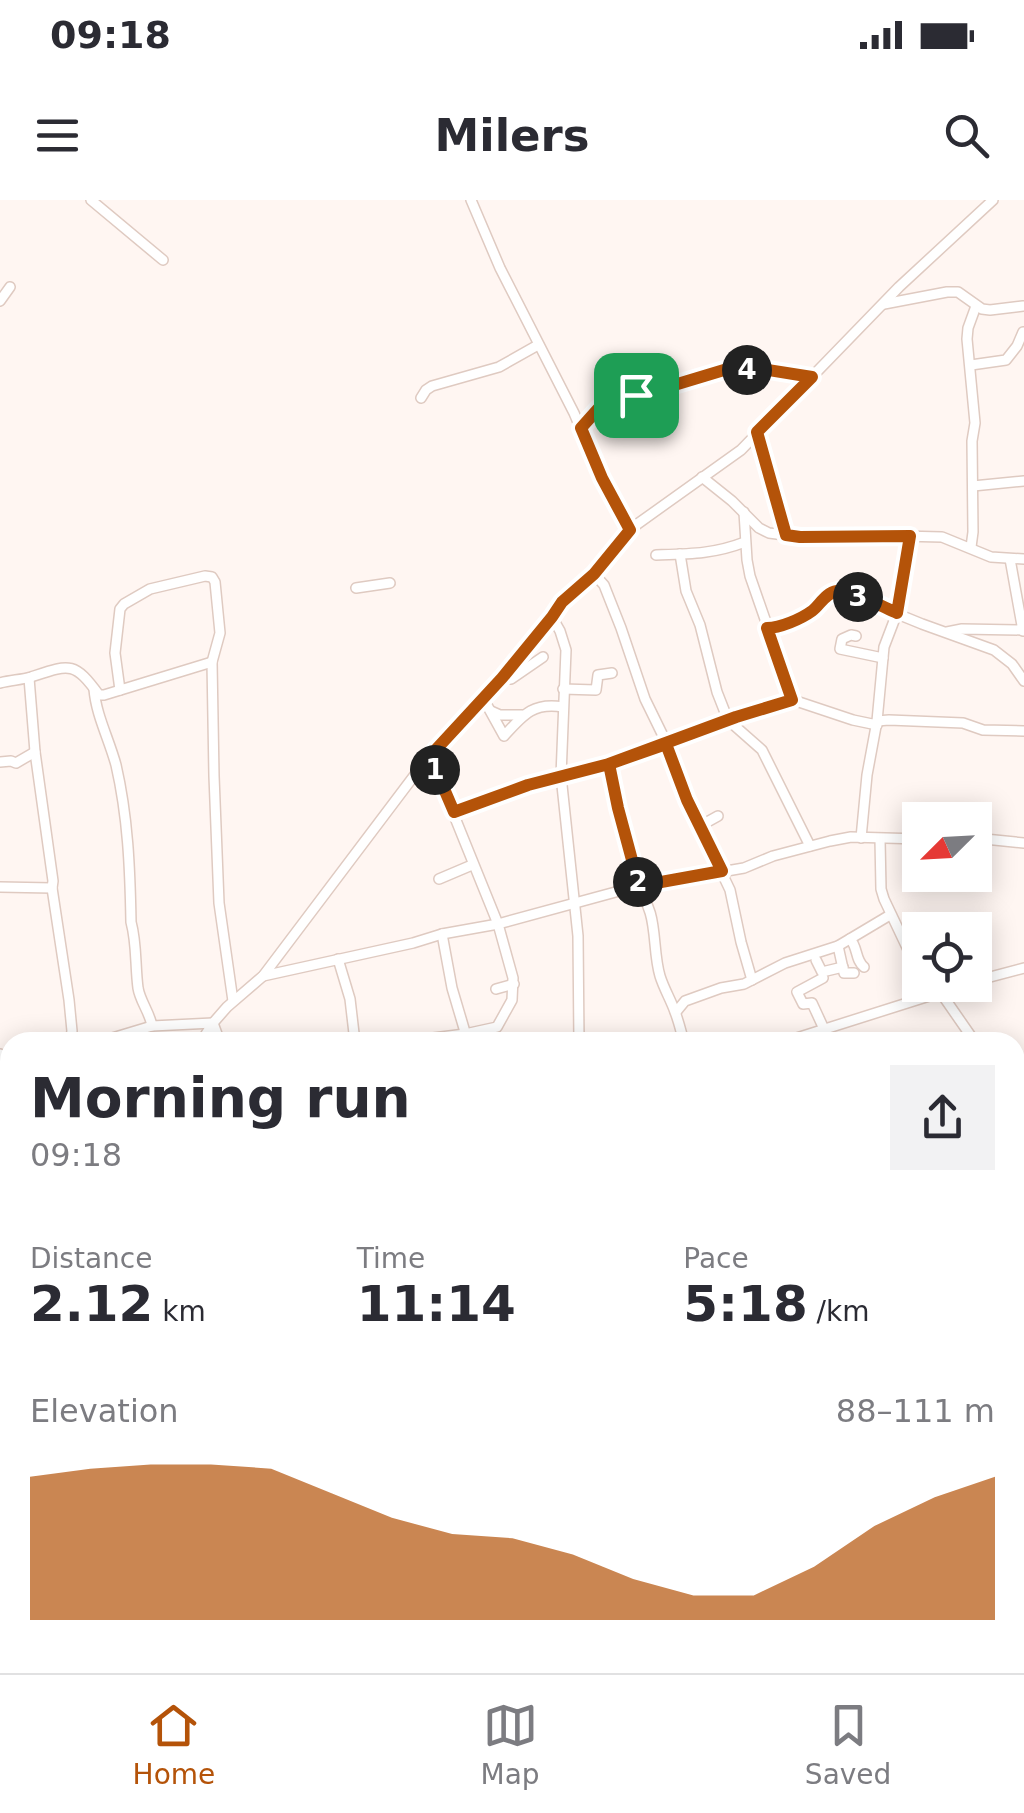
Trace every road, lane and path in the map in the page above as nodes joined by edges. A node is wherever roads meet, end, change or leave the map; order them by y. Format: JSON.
{"nodes":[{"id":1,"x":91,"y":200,"type":"edge"},
{"id":2,"x":471,"y":200,"type":"edge"},
{"id":3,"x":993,"y":200,"type":"edge"},
{"id":4,"x":163,"y":260,"type":"dead end"},
{"id":5,"x":10,"y":287,"type":"dead end"},
{"id":6,"x":0,"y":301,"type":"edge"},
{"id":7,"x":882,"y":305,"type":"junction"},
{"id":8,"x":976,"y":306,"type":"junction"},
{"id":9,"x":1023,"y":306,"type":"edge"},
{"id":10,"x":1023,"y":332,"type":"edge"},
{"id":11,"x":538,"y":345,"type":"junction"},
{"id":12,"x":971,"y":365,"type":"junction"},
{"id":13,"x":812,"y":377,"type":"junction"},
{"id":14,"x":421,"y":398,"type":"dead end"},
{"id":15,"x":581,"y":428,"type":"junction"},
{"id":16,"x":757,"y":432,"type":"junction"},
{"id":17,"x":702,"y":477,"type":"junction"},
{"id":18,"x":1024,"y":481,"type":"edge"},
{"id":19,"x":973,"y":486,"type":"junction"},
{"id":20,"x":744,"y":512,"type":"junction"},
{"id":21,"x":630,"y":530,"type":"junction"},
{"id":22,"x":786,"y":535,"type":"junction"},
{"id":23,"x":910,"y":536,"type":"junction"},
{"id":24,"x":746,"y":542,"type":"junction"},
{"id":25,"x":971,"y":547,"type":"junction"},
{"id":26,"x":680,"y":554,"type":"junction"},
{"id":27,"x":656,"y":555,"type":"dead end"},
{"id":28,"x":1024,"y":559,"type":"edge"},
{"id":29,"x":1010,"y":560,"type":"junction"},
{"id":30,"x":594,"y":574,"type":"junction"},
{"id":31,"x":390,"y":583,"type":"dead end"},
{"id":32,"x":356,"y":588,"type":"dead end"},
{"id":33,"x":897,"y":613,"type":"junction"},
{"id":34,"x":552,"y":617,"type":"junction"},
{"id":35,"x":767,"y":628,"type":"junction"},
{"id":36,"x":1024,"y":631,"type":"edge"},
{"id":37,"x":946,"y":632,"type":"junction"},
{"id":38,"x":856,"y":636,"type":"dead end"},
{"id":39,"x":543,"y":657,"type":"dead end"},
{"id":40,"x":883,"y":658,"type":"junction"},
{"id":41,"x":212,"y":662,"type":"junction"},
{"id":42,"x":612,"y":673,"type":"dead end"},
{"id":43,"x":28,"y":678,"type":"junction"},
{"id":44,"x":502,"y":678,"type":"junction"},
{"id":45,"x":1,"y":679,"type":"edge"},
{"id":46,"x":1024,"y":681,"type":"edge"},
{"id":47,"x":94,"y":689,"type":"junction"},
{"id":48,"x":564,"y":689,"type":"junction"},
{"id":49,"x":120,"y":690,"type":"junction"},
{"id":50,"x":483,"y":698,"type":"junction"},
{"id":51,"x":792,"y":700,"type":"junction"},
{"id":52,"x":562,"y":707,"type":"junction"},
{"id":53,"x":490,"y":710,"type":"junction"},
{"id":54,"x":522,"y":716,"type":"junction"},
{"id":55,"x":728,"y":720,"type":"junction"},
{"id":56,"x":877,"y":723,"type":"junction"},
{"id":57,"x":1024,"y":730,"type":"edge"},
{"id":58,"x":666,"y":744,"type":"junction"},
{"id":59,"x":36,"y":752,"type":"junction"},
{"id":60,"x":430,"y":756,"type":"junction"},
{"id":61,"x":0,"y":762,"type":"edge"},
{"id":62,"x":609,"y":764,"type":"junction"},
{"id":63,"x":561,"y":776,"type":"junction"},
{"id":64,"x":454,"y":812,"type":"junction"},
{"id":65,"x":718,"y":816,"type":"dead end"},
{"id":66,"x":700,"y":826,"type":"junction"},
{"id":67,"x":861,"y":838,"type":"junction"},
{"id":68,"x":902,"y":838,"type":"edge"},
{"id":69,"x":880,"y":839,"type":"junction"},
{"id":70,"x":992,"y":840,"type":"edge"},
{"id":71,"x":1024,"y":843,"type":"edge"},
{"id":72,"x":810,"y":846,"type":"junction"},
{"id":73,"x":472,"y":866,"type":"junction"},
{"id":74,"x":722,"y":871,"type":"junction"},
{"id":75,"x":439,"y":879,"type":"dead end"},
{"id":76,"x":0,"y":887,"type":"edge"},
{"id":77,"x":636,"y":887,"type":"junction"},
{"id":78,"x":52,"y":888,"type":"junction"},
{"id":79,"x":575,"y":903,"type":"junction"},
{"id":80,"x":890,"y":915,"type":"junction"},
{"id":81,"x":498,"y":924,"type":"junction"},
{"id":82,"x":442,"y":934,"type":"junction"},
{"id":83,"x":850,"y":939,"type":"junction"},
{"id":84,"x":902,"y":939,"type":"edge"},
{"id":85,"x":838,"y":946,"type":"junction"},
{"id":86,"x":338,"y":959,"type":"junction"},
{"id":87,"x":816,"y":960,"type":"dead end"},
{"id":88,"x":843,"y":967,"type":"junction"},
{"id":89,"x":864,"y":967,"type":"dead end"},
{"id":90,"x":1024,"y":968,"type":"edge"},
{"id":91,"x":854,"y":974,"type":"dead end"},
{"id":92,"x":263,"y":976,"type":"junction"},
{"id":93,"x":992,"y":976,"type":"edge"},
{"id":94,"x":823,"y":978,"type":"dead end"},
{"id":95,"x":752,"y":980,"type":"junction"},
{"id":96,"x":514,"y":984,"type":"junction"},
{"id":97,"x":496,"y":990,"type":"dead end"},
{"id":98,"x":233,"y":1001,"type":"junction"},
{"id":99,"x":913,"y":1002,"type":"edge"},
{"id":100,"x":947,"y":1002,"type":"edge"},
{"id":101,"x":676,"y":1012,"type":"junction"},
{"id":102,"x":213,"y":1023,"type":"junction"},
{"id":103,"x":152,"y":1026,"type":"junction"},
{"id":104,"x":824,"y":1029,"type":"junction"},
{"id":105,"x":72,"y":1032,"type":"edge"},
{"id":106,"x":132,"y":1032,"type":"edge"},
{"id":107,"x":207,"y":1032,"type":"edge"},
{"id":108,"x":216,"y":1032,"type":"edge"},
{"id":109,"x":354,"y":1032,"type":"edge"},
{"id":110,"x":465,"y":1032,"type":"edge"},
{"id":111,"x":483,"y":1032,"type":"edge"},
{"id":112,"x":579,"y":1032,"type":"edge"},
{"id":113,"x":681,"y":1032,"type":"edge"},
{"id":114,"x":815,"y":1032,"type":"edge"},
{"id":115,"x":968,"y":1032,"type":"edge"}],
"edges":[{"from":1,"to":4,"type":"street"},
{"from":2,"to":11,"type":"street"},
{"from":3,"to":7,"type":"street"},
{"from":5,"to":6,"type":"street"},
{"from":7,"to":8,"type":"street"},
{"from":7,"to":13,"type":"street"},
{"from":8,"to":9,"type":"street"},
{"from":8,"to":12,"type":"street"},
{"from":10,"to":12,"type":"street"},
{"from":11,"to":14,"type":"street"},
{"from":11,"to":15,"type":"street"},
{"from":12,"to":19,"type":"street"},
{"from":13,"to":15,"type":"street"},
{"from":13,"to":16,"type":"street"},
{"from":15,"to":21,"type":"street"},
{"from":16,"to":17,"type":"street"},
{"from":16,"to":22,"type":"street"},
{"from":17,"to":20,"type":"street"},
{"from":17,"to":21,"type":"street"},
{"from":18,"to":19,"type":"street"},
{"from":19,"to":25,"type":"street"},
{"from":20,"to":22,"type":"street"},
{"from":20,"to":24,"type":"street"},
{"from":21,"to":30,"type":"street"},
{"from":22,"to":23,"type":"street"},
{"from":23,"to":25,"type":"street"},
{"from":23,"to":33,"type":"street"},
{"from":24,"to":26,"type":"street"},
{"from":24,"to":35,"type":"street"},
{"from":25,"to":29,"type":"street"},
{"from":26,"to":27,"type":"street"},
{"from":26,"to":55,"type":"street"},
{"from":28,"to":29,"type":"street"},
{"from":29,"to":36,"type":"street"},
{"from":30,"to":34,"type":"street"},
{"from":30,"to":58,"type":"street"},
{"from":31,"to":32,"type":"street"},
{"from":33,"to":35,"type":"street"},
{"from":33,"to":37,"type":"street"},
{"from":33,"to":40,"type":"street"},
{"from":34,"to":44,"type":"street"},
{"from":34,"to":48,"type":"street"},
{"from":35,"to":51,"type":"street"},
{"from":36,"to":37,"type":"street"},
{"from":37,"to":46,"type":"street"},
{"from":38,"to":40,"type":"street"},
{"from":39,"to":44,"type":"street"},
{"from":40,"to":56,"type":"street"},
{"from":41,"to":49,"type":"street"},
{"from":41,"to":49,"type":"street"},
{"from":41,"to":98,"type":"street"},
{"from":42,"to":48,"type":"street"},
{"from":43,"to":45,"type":"street"},
{"from":43,"to":47,"type":"street"},
{"from":43,"to":59,"type":"street"},
{"from":44,"to":50,"type":"street"},
{"from":47,"to":49,"type":"street"},
{"from":47,"to":103,"type":"street"},
{"from":48,"to":52,"type":"street"},
{"from":50,"to":53,"type":"street"},
{"from":50,"to":60,"type":"street"},
{"from":51,"to":55,"type":"street"},
{"from":51,"to":56,"type":"street"},
{"from":52,"to":54,"type":"street"},
{"from":52,"to":63,"type":"street"},
{"from":53,"to":54,"type":"street"},
{"from":53,"to":54,"type":"street"},
{"from":55,"to":58,"type":"street"},
{"from":55,"to":72,"type":"street"},
{"from":56,"to":57,"type":"street"},
{"from":56,"to":67,"type":"street"},
{"from":58,"to":62,"type":"street"},
{"from":58,"to":66,"type":"street"},
{"from":59,"to":61,"type":"street"},
{"from":59,"to":78,"type":"street"},
{"from":60,"to":64,"type":"street"},
{"from":60,"to":92,"type":"street"},
{"from":62,"to":63,"type":"street"},
{"from":62,"to":77,"type":"street"},
{"from":63,"to":64,"type":"street"},
{"from":63,"to":79,"type":"street"},
{"from":64,"to":73,"type":"street"},
{"from":65,"to":66,"type":"street"},
{"from":66,"to":74,"type":"street"},
{"from":67,"to":69,"type":"street"},
{"from":67,"to":72,"type":"street"},
{"from":68,"to":69,"type":"street"},
{"from":69,"to":80,"type":"street"},
{"from":70,"to":71,"type":"street"},
{"from":72,"to":74,"type":"street"},
{"from":73,"to":75,"type":"street"},
{"from":73,"to":81,"type":"street"},
{"from":74,"to":77,"type":"street"},
{"from":74,"to":95,"type":"street"},
{"from":76,"to":78,"type":"street"},
{"from":77,"to":79,"type":"street"},
{"from":77,"to":101,"type":"street"},
{"from":78,"to":105,"type":"street"},
{"from":79,"to":81,"type":"street"},
{"from":79,"to":112,"type":"street"},
{"from":80,"to":83,"type":"street"},
{"from":80,"to":84,"type":"street"},
{"from":81,"to":82,"type":"street"},
{"from":81,"to":96,"type":"street"},
{"from":82,"to":86,"type":"street"},
{"from":82,"to":110,"type":"street"},
{"from":83,"to":85,"type":"street"},
{"from":83,"to":89,"type":"street"},
{"from":85,"to":88,"type":"street"},
{"from":85,"to":95,"type":"street"},
{"from":86,"to":92,"type":"street"},
{"from":86,"to":109,"type":"street"},
{"from":87,"to":88,"type":"street"},
{"from":88,"to":91,"type":"street"},
{"from":90,"to":93,"type":"street"},
{"from":92,"to":98,"type":"street"},
{"from":94,"to":104,"type":"street"},
{"from":95,"to":101,"type":"street"},
{"from":96,"to":97,"type":"street"},
{"from":96,"to":111,"type":"street"},
{"from":98,"to":102,"type":"street"},
{"from":99,"to":104,"type":"street"},
{"from":100,"to":115,"type":"street"},
{"from":101,"to":113,"type":"street"},
{"from":102,"to":103,"type":"street"},
{"from":102,"to":107,"type":"street"},
{"from":102,"to":108,"type":"street"},
{"from":103,"to":106,"type":"street"},
{"from":104,"to":114,"type":"street"}]}
